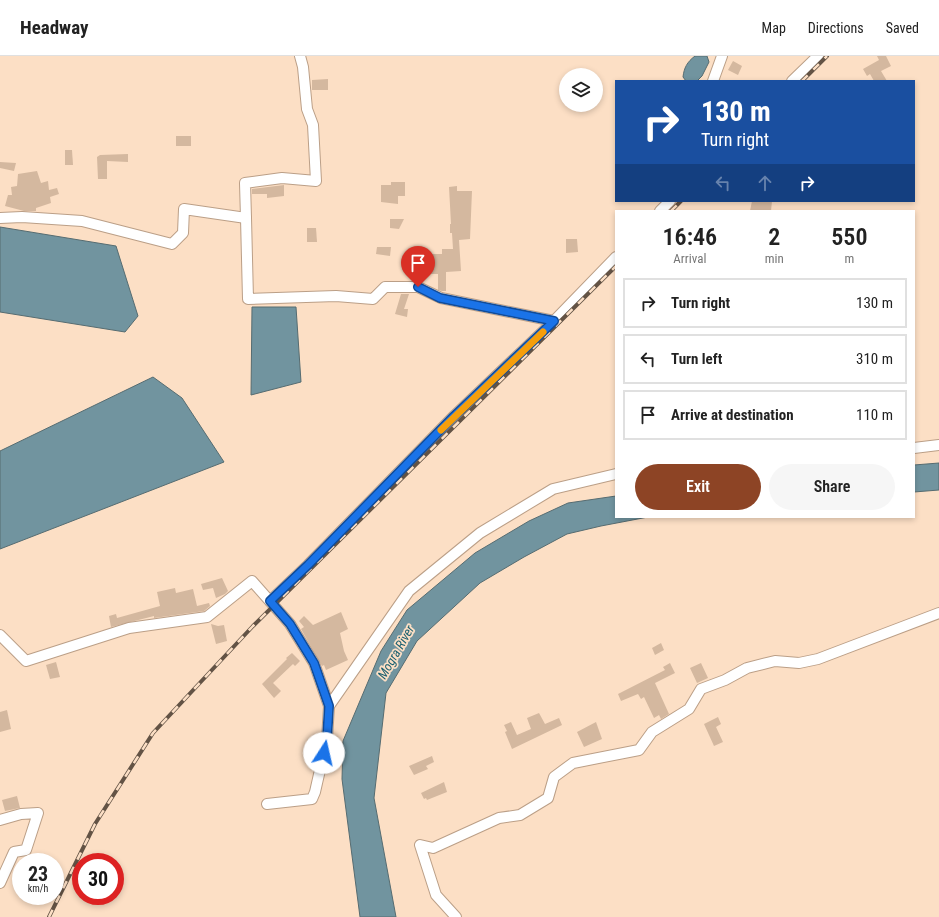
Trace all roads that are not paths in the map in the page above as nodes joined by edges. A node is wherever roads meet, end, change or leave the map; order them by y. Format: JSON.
{"nodes":[{"id":1,"x":300,"y":56,"type":"edge"},
{"id":2,"x":722,"y":56,"type":"edge"},
{"id":3,"x":818,"y":56,"type":"edge"},
{"id":4,"x":713,"y":80,"type":"edge"},
{"id":5,"x":793,"y":80,"type":"edge"},
{"id":6,"x":669,"y":202,"type":"edge"},
{"id":7,"x":661,"y":210,"type":"edge"},
{"id":8,"x":0,"y":218,"type":"edge"},
{"id":9,"x":246,"y":218,"type":"junction"},
{"id":10,"x":615,"y":258,"type":"edge"},
{"id":11,"x":554,"y":321,"type":"junction"},
{"id":12,"x":939,"y":445,"type":"edge"},
{"id":13,"x":915,"y":448,"type":"edge"},
{"id":14,"x":615,"y":474,"type":"edge"},
{"id":15,"x":270,"y":601,"type":"junction"},
{"id":16,"x":939,"y":613,"type":"edge"},
{"id":17,"x":0,"y":635,"type":"edge"},
{"id":18,"x":329,"y":706,"type":"junction"},
{"id":19,"x":267,"y":804,"type":"dead end"},
{"id":20,"x":0,"y":820,"type":"edge"},
{"id":21,"x":0,"y":883,"type":"edge"},
{"id":22,"x":456,"y":917,"type":"edge"}],
"edges":[{"from":1,"to":9,"type":"street"},
{"from":2,"to":4,"type":"street"},
{"from":3,"to":5,"type":"street"},
{"from":6,"to":7,"type":"street"},
{"from":8,"to":9,"type":"street"},
{"from":9,"to":11,"type":"street"},
{"from":10,"to":11,"type":"street"},
{"from":11,"to":15,"type":"street"},
{"from":12,"to":13,"type":"street"},
{"from":14,"to":18,"type":"street"},
{"from":15,"to":17,"type":"street"},
{"from":15,"to":18,"type":"street"},
{"from":16,"to":22,"type":"street"},
{"from":18,"to":19,"type":"street"},
{"from":20,"to":21,"type":"street"}]}
